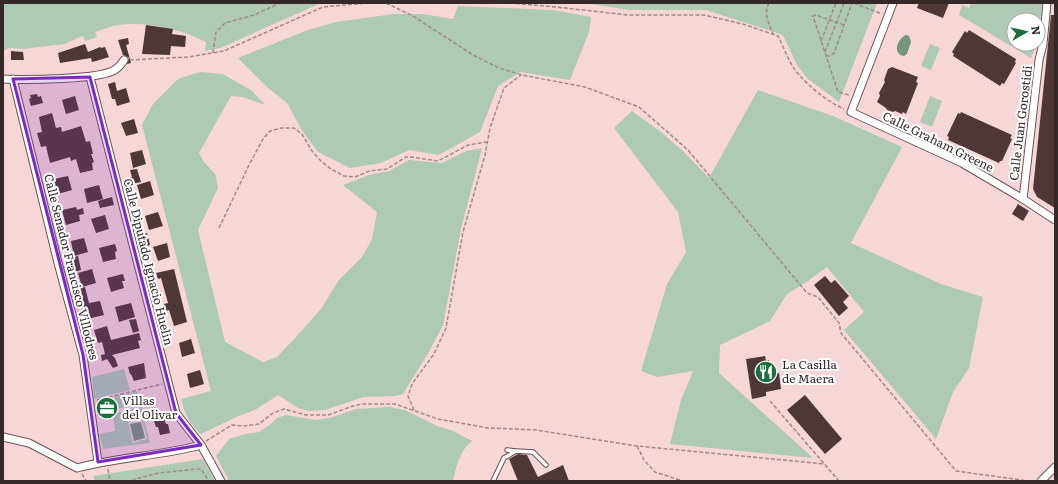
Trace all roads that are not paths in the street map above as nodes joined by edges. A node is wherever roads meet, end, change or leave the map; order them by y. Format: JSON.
{"nodes":[{"id":1,"x":893,"y":3,"type":"edge"},
{"id":2,"x":1048,"y":3,"type":"edge"},
{"id":3,"x":124,"y":60,"type":"road end"},
{"id":4,"x":90,"y":77,"type":"junction"},
{"id":5,"x":3,"y":79,"type":"edge"},
{"id":6,"x":13,"y":79,"type":"junction"},
{"id":7,"x":1023,"y":199,"type":"junction"},
{"id":8,"x":1055,"y":220,"type":"edge"},
{"id":9,"x":3,"y":437,"type":"edge"},
{"id":10,"x":200,"y":445,"type":"junction"},
{"id":11,"x":507,"y":450,"type":"dead end"},
{"id":12,"x":516,"y":451,"type":"junction"},
{"id":13,"x":98,"y":462,"type":"junction"},
{"id":14,"x":546,"y":465,"type":"dead end"},
{"id":15,"x":1055,"y":468,"type":"edge"},
{"id":16,"x":221,"y":481,"type":"edge"},
{"id":17,"x":493,"y":481,"type":"edge"},
{"id":18,"x":1041,"y":481,"type":"edge"}],
"edges":[{"from":1,"to":7,"type":"street","name":"Calle Graham Greene"},
{"from":2,"to":7,"type":"street","name":"Calle Juan Gorostidi"},
{"from":3,"to":4,"type":"street"},
{"from":4,"to":6,"type":"street"},
{"from":4,"to":10,"type":"street","name":"Calle Diputado Ignacio Huelin"},
{"from":5,"to":6,"type":"street"},
{"from":6,"to":13,"type":"street","name":"Calle Senador Francisco Villodres"},
{"from":7,"to":8,"type":"street","name":"Calle Graham Greene"},
{"from":9,"to":13,"type":"street"},
{"from":10,"to":13,"type":"street"},
{"from":10,"to":16,"type":"street","name":"Calle Diputado Ignacio Huelin"},
{"from":11,"to":12,"type":"lane"},
{"from":12,"to":14,"type":"lane"},
{"from":12,"to":17,"type":"lane"},
{"from":15,"to":18,"type":"street"}]}
